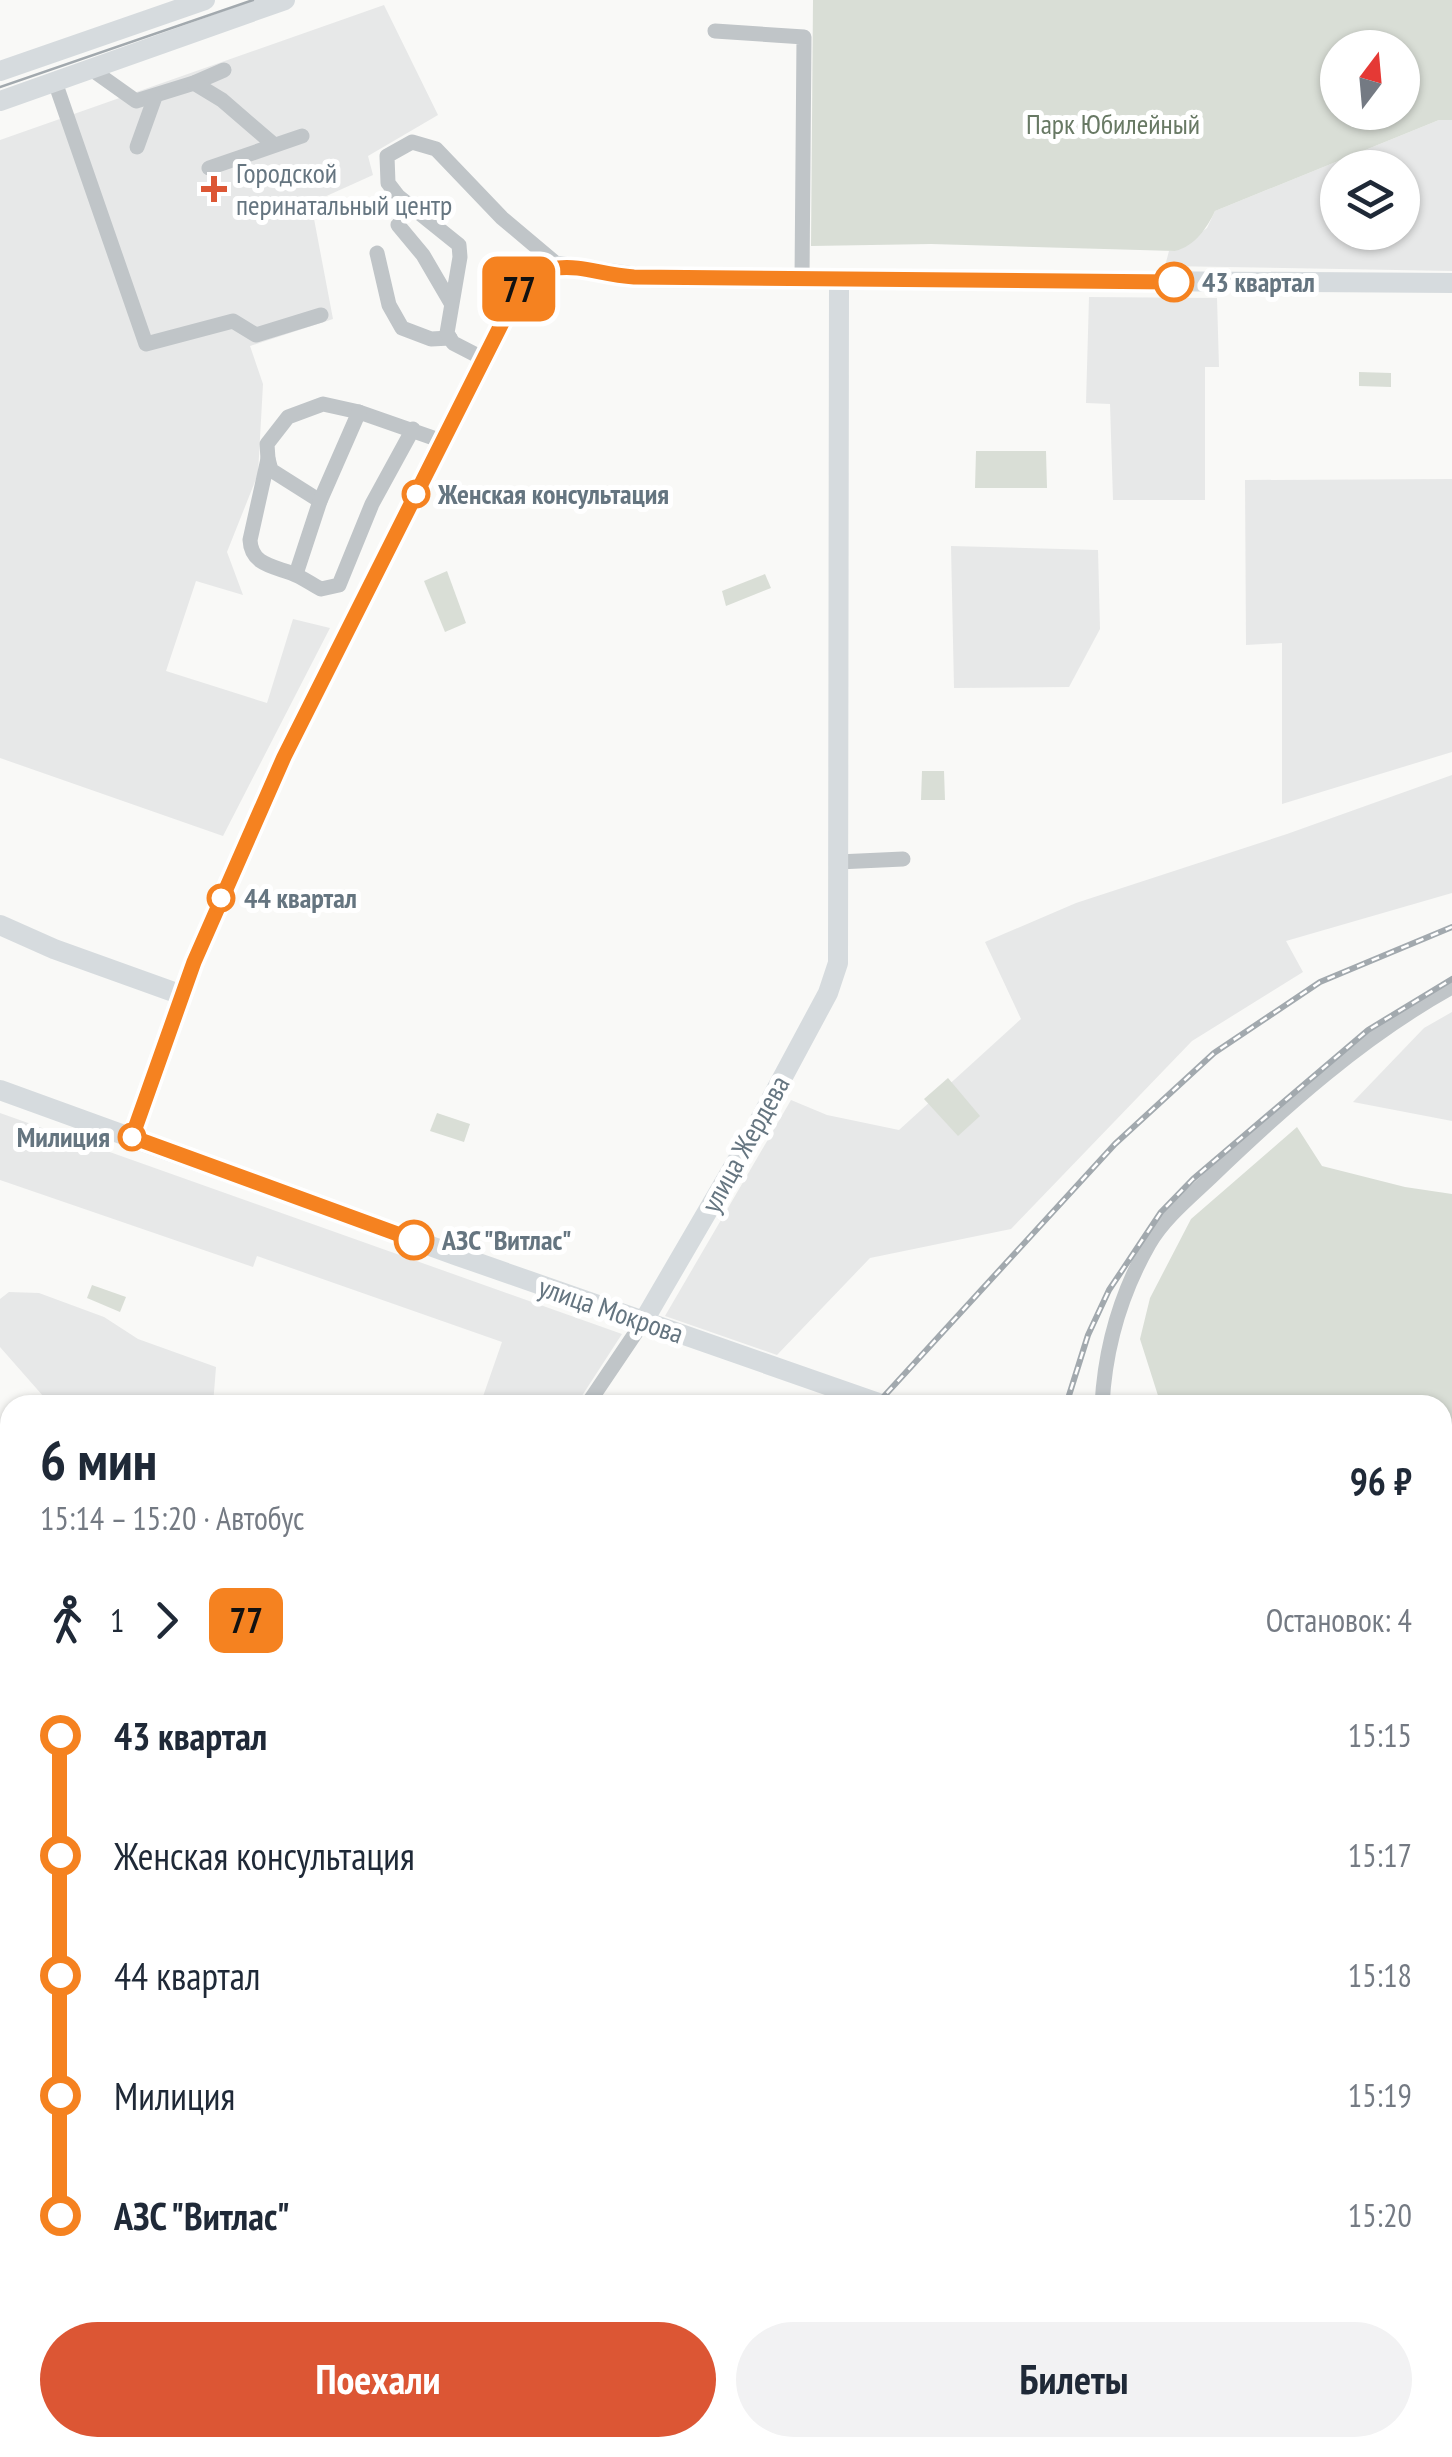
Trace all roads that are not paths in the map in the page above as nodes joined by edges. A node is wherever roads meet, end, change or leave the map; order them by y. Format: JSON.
{"nodes":[{"id":1,"x":205,"y":0,"type":"edge"},
{"id":2,"x":285,"y":0,"type":"edge"},
{"id":3,"x":715,"y":30,"type":"dead end"},
{"id":4,"x":53,"y":53,"type":"junction"},
{"id":5,"x":91,"y":69,"type":"junction"},
{"id":6,"x":224,"y":70,"type":"dead end"},
{"id":7,"x":0,"y":72,"type":"edge"},
{"id":8,"x":59,"y":81,"type":"junction"},
{"id":9,"x":194,"y":84,"type":"junction"},
{"id":10,"x":155,"y":97,"type":"junction"},
{"id":11,"x":0,"y":101,"type":"edge"},
{"id":12,"x":302,"y":136,"type":"dead end"},
{"id":13,"x":273,"y":144,"type":"junction"},
{"id":14,"x":138,"y":146,"type":"dead end"},
{"id":15,"x":209,"y":168,"type":"dead end"},
{"id":16,"x":398,"y":225,"type":"dead end"},
{"id":17,"x":377,"y":253,"type":"dead end"},
{"id":18,"x":559,"y":266,"type":"junction"},
{"id":19,"x":802,"y":280,"type":"junction"},
{"id":20,"x":839,"y":280,"type":"junction"},
{"id":21,"x":1452,"y":283,"type":"edge"},
{"id":22,"x":451,"y":303,"type":"junction"},
{"id":23,"x":321,"y":315,"type":"dead end"},
{"id":24,"x":450,"y":338,"type":"junction"},
{"id":25,"x":484,"y":358,"type":"junction"},
{"id":26,"x":360,"y":412,"type":"junction"},
{"id":27,"x":412,"y":429,"type":"junction"},
{"id":28,"x":442,"y":441,"type":"junction"},
{"id":29,"x":268,"y":459,"type":"junction"},
{"id":30,"x":320,"y":502,"type":"junction"},
{"id":31,"x":296,"y":574,"type":"junction"},
{"id":32,"x":903,"y":859,"type":"dead end"},
{"id":33,"x":838,"y":862,"type":"junction"},
{"id":34,"x":0,"y":925,"type":"edge"},
{"id":35,"x":1452,"y":987,"type":"edge"},
{"id":36,"x":182,"y":994,"type":"junction"},
{"id":37,"x":0,"y":1090,"type":"edge"},
{"id":38,"x":132,"y":1137,"type":"junction"},
{"id":39,"x":643,"y":1322,"type":"junction"},
{"id":40,"x":593,"y":1395,"type":"edge"},
{"id":41,"x":855,"y":1395,"type":"edge"},
{"id":42,"x":1102,"y":1395,"type":"edge"}],
"edges":[{"from":1,"to":4,"type":"main road"},
{"from":2,"to":5,"type":"main road"},
{"from":3,"to":19,"type":"street"},
{"from":4,"to":7,"type":"main road"},
{"from":4,"to":8,"type":"street"},
{"from":5,"to":8,"type":"main road"},
{"from":5,"to":10,"type":"street"},
{"from":6,"to":9,"type":"street"},
{"from":8,"to":11,"type":"main road"},
{"from":8,"to":23,"type":"street"},
{"from":9,"to":10,"type":"street"},
{"from":9,"to":13,"type":"street"},
{"from":10,"to":14,"type":"street"},
{"from":12,"to":13,"type":"street"},
{"from":13,"to":15,"type":"street"},
{"from":16,"to":22,"type":"street"},
{"from":17,"to":24,"type":"street"},
{"from":18,"to":19,"type":"main road"},
{"from":18,"to":22,"type":"street"},
{"from":18,"to":25,"type":"main road"},
{"from":19,"to":20,"type":"main road"},
{"from":20,"to":21,"type":"main road"},
{"from":20,"to":33,"type":"main road","name":"улица Жердева"},
{"from":22,"to":24,"type":"street"},
{"from":24,"to":25,"type":"street"},
{"from":25,"to":28,"type":"main road"},
{"from":26,"to":27,"type":"street"},
{"from":26,"to":29,"type":"street"},
{"from":26,"to":30,"type":"street"},
{"from":27,"to":28,"type":"street"},
{"from":27,"to":31,"type":"street"},
{"from":28,"to":36,"type":"main road"},
{"from":29,"to":30,"type":"street"},
{"from":29,"to":31,"type":"street"},
{"from":30,"to":31,"type":"street"},
{"from":32,"to":33,"type":"street"},
{"from":33,"to":39,"type":"main road","name":"улица Жердева"},
{"from":34,"to":36,"type":"main road"},
{"from":35,"to":42,"type":"street"},
{"from":36,"to":38,"type":"main road"},
{"from":37,"to":38,"type":"main road","name":"улица Мокрова"},
{"from":38,"to":39,"type":"main road","name":"улица Мокрова"},
{"from":39,"to":40,"type":"street","name":"улица Жердева"},
{"from":39,"to":41,"type":"main road","name":"улица Мокрова"}]}
